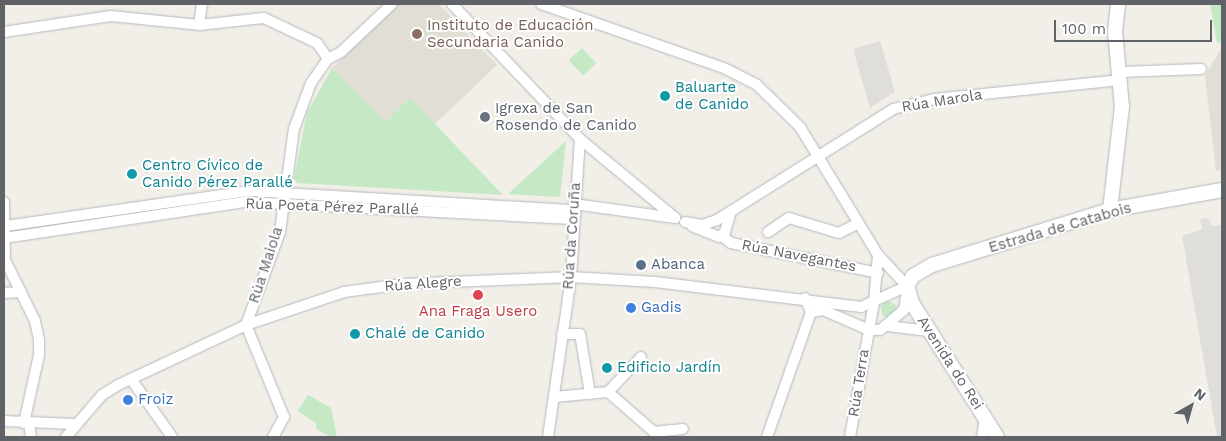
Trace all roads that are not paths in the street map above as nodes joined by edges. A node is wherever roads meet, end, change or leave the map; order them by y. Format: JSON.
{"nodes":[{"id":1,"x":202,"y":4,"type":"edge"},
{"id":2,"x":392,"y":4,"type":"edge"},
{"id":3,"x":452,"y":4,"type":"edge"},
{"id":4,"x":541,"y":4,"type":"edge"},
{"id":5,"x":1118,"y":4,"type":"edge"},
{"id":6,"x":199,"y":25,"type":"junction"},
{"id":7,"x":4,"y":32,"type":"edge"},
{"id":8,"x":328,"y":59,"type":"junction"},
{"id":9,"x":1201,"y":68,"type":"dead end"},
{"id":10,"x":1121,"y":76,"type":"junction"},
{"id":11,"x":580,"y":139,"type":"junction"},
{"id":12,"x":818,"y":156,"type":"junction"},
{"id":13,"x":1222,"y":190,"type":"edge"},
{"id":14,"x":284,"y":197,"type":"junction"},
{"id":15,"x":4,"y":202,"type":"edge"},
{"id":16,"x":1110,"y":210,"type":"junction"},
{"id":17,"x":573,"y":211,"type":"junction"},
{"id":18,"x":731,"y":211,"type":"junction"},
{"id":19,"x":674,"y":218,"type":"junction"},
{"id":20,"x":859,"y":223,"type":"junction"},
{"id":21,"x":6,"y":226,"type":"junction"},
{"id":22,"x":712,"y":226,"type":"junction"},
{"id":23,"x":724,"y":231,"type":"junction"},
{"id":24,"x":768,"y":232,"type":"dead end"},
{"id":25,"x":4,"y":238,"type":"edge"},
{"id":26,"x":878,"y":255,"type":"junction"},
{"id":27,"x":878,"y":273,"type":"junction"},
{"id":28,"x":571,"y":277,"type":"junction"},
{"id":29,"x":907,"y":286,"type":"junction"},
{"id":30,"x":21,"y":292,"type":"junction"},
{"id":31,"x":4,"y":293,"type":"edge"},
{"id":32,"x":805,"y":298,"type":"junction"},
{"id":33,"x":874,"y":302,"type":"junction"},
{"id":34,"x":811,"y":312,"type":"junction"},
{"id":35,"x":246,"y":325,"type":"junction"},
{"id":36,"x":888,"y":326,"type":"junction"},
{"id":37,"x":868,"y":330,"type":"junction"},
{"id":38,"x":929,"y":331,"type":"junction"},
{"id":39,"x":562,"y":334,"type":"junction"},
{"id":40,"x":641,"y":357,"type":"dead end"},
{"id":41,"x":131,"y":379,"type":"junction"},
{"id":42,"x":608,"y":392,"type":"junction"},
{"id":43,"x":590,"y":394,"type":"junction"},
{"id":44,"x":554,"y":397,"type":"junction"},
{"id":45,"x":985,"y":417,"type":"junction"},
{"id":46,"x":4,"y":421,"type":"edge"},
{"id":47,"x":26,"y":423,"type":"junction"},
{"id":48,"x":74,"y":424,"type":"junction"},
{"id":49,"x":683,"y":429,"type":"dead end"},
{"id":50,"x":654,"y":435,"type":"edge"},
{"id":51,"x":31,"y":437,"type":"edge"},
{"id":52,"x":66,"y":437,"type":"edge"},
{"id":53,"x":172,"y":437,"type":"edge"},
{"id":54,"x":273,"y":437,"type":"edge"},
{"id":55,"x":548,"y":437,"type":"edge"},
{"id":56,"x":767,"y":437,"type":"edge"},
{"id":57,"x":850,"y":437,"type":"edge"},
{"id":58,"x":982,"y":437,"type":"edge"},
{"id":59,"x":997,"y":437,"type":"edge"}],
"edges":[{"from":1,"to":6,"type":"street"},
{"from":2,"to":8,"type":"street","name":"Rúa Maiola"},
{"from":3,"to":11,"type":"street"},
{"from":4,"to":12,"type":"street"},
{"from":5,"to":10,"type":"main road"},
{"from":6,"to":7,"type":"street"},
{"from":6,"to":8,"type":"street"},
{"from":8,"to":14,"type":"street","name":"Rúa Maiola"},
{"from":9,"to":10,"type":"street","name":"Rúa Marola"},
{"from":10,"to":12,"type":"street","name":"Rúa Marola"},
{"from":10,"to":16,"type":"main road"},
{"from":11,"to":17,"type":"street","name":"Rúa da Coruña"},
{"from":11,"to":19,"type":"street"},
{"from":12,"to":18,"type":"street","name":"Rúa Marola"},
{"from":12,"to":20,"type":"street"},
{"from":13,"to":16,"type":"main road","name":"Estrada de Catabois"},
{"from":14,"to":17,"type":"street","name":"Rúa Poeta Pérez Parallé"},
{"from":14,"to":21,"type":"street","name":"Rúa Poeta Pérez Parallé"},
{"from":14,"to":25,"type":"street","name":"Rúa Poeta Pérez Parallé"},
{"from":14,"to":35,"type":"street","name":"Rúa Maiola"},
{"from":15,"to":21,"type":"street"},
{"from":16,"to":29,"type":"main road","name":"Estrada de Catabois"},
{"from":17,"to":19,"type":"street"},
{"from":17,"to":28,"type":"street","name":"Rúa da Coruña"},
{"from":18,"to":22,"type":"street","name":"Rúa Marola"},
{"from":18,"to":23,"type":"street"},
{"from":19,"to":22,"type":"street"},
{"from":20,"to":24,"type":"street"},
{"from":20,"to":26,"type":"street"},
{"from":21,"to":25,"type":"street"},
{"from":22,"to":23,"type":"street"},
{"from":22,"to":23,"type":"street"},
{"from":23,"to":27,"type":"street","name":"Rúa Navegantes"},
{"from":25,"to":30,"type":"street"},
{"from":26,"to":27,"type":"street","name":"Rúa Terra"},
{"from":26,"to":29,"type":"street"},
{"from":27,"to":33,"type":"street","name":"Rúa Terra"},
{"from":28,"to":32,"type":"street","name":"Rúa Alegre"},
{"from":28,"to":35,"type":"street","name":"Rúa Alegre"},
{"from":28,"to":39,"type":"street","name":"Rúa da Coruña"},
{"from":29,"to":33,"type":"street"},
{"from":29,"to":36,"type":"street"},
{"from":29,"to":38,"type":"main road","name":"Avenida do Rei"},
{"from":30,"to":31,"type":"street"},
{"from":30,"to":47,"type":"street"},
{"from":32,"to":33,"type":"street","name":"Rúa Alegre"},
{"from":32,"to":34,"type":"street"},
{"from":33,"to":37,"type":"street","name":"Rúa Terra"},
{"from":34,"to":37,"type":"street"},
{"from":34,"to":56,"type":"street"},
{"from":35,"to":41,"type":"street","name":"Rúa Alegre"},
{"from":35,"to":54,"type":"street"},
{"from":36,"to":37,"type":"street"},
{"from":36,"to":38,"type":"street"},
{"from":37,"to":57,"type":"street","name":"Rúa Terra"},
{"from":38,"to":45,"type":"main road","name":"Avenida do Rei"},
{"from":39,"to":43,"type":"street"},
{"from":39,"to":44,"type":"street","name":"Rúa da Coruña"},
{"from":40,"to":42,"type":"street"},
{"from":41,"to":48,"type":"street","name":"Rúa Alegre"},
{"from":41,"to":53,"type":"street"},
{"from":42,"to":43,"type":"street"},
{"from":42,"to":50,"type":"street"},
{"from":43,"to":44,"type":"street"},
{"from":44,"to":55,"type":"street","name":"Rúa da Coruña"},
{"from":45,"to":58,"type":"street"},
{"from":45,"to":59,"type":"main road","name":"Avenida do Rei"},
{"from":46,"to":47,"type":"street"},
{"from":47,"to":48,"type":"street"},
{"from":47,"to":51,"type":"street"},
{"from":48,"to":52,"type":"street","name":"Rúa Alegre"},
{"from":49,"to":50,"type":"street"}]}
